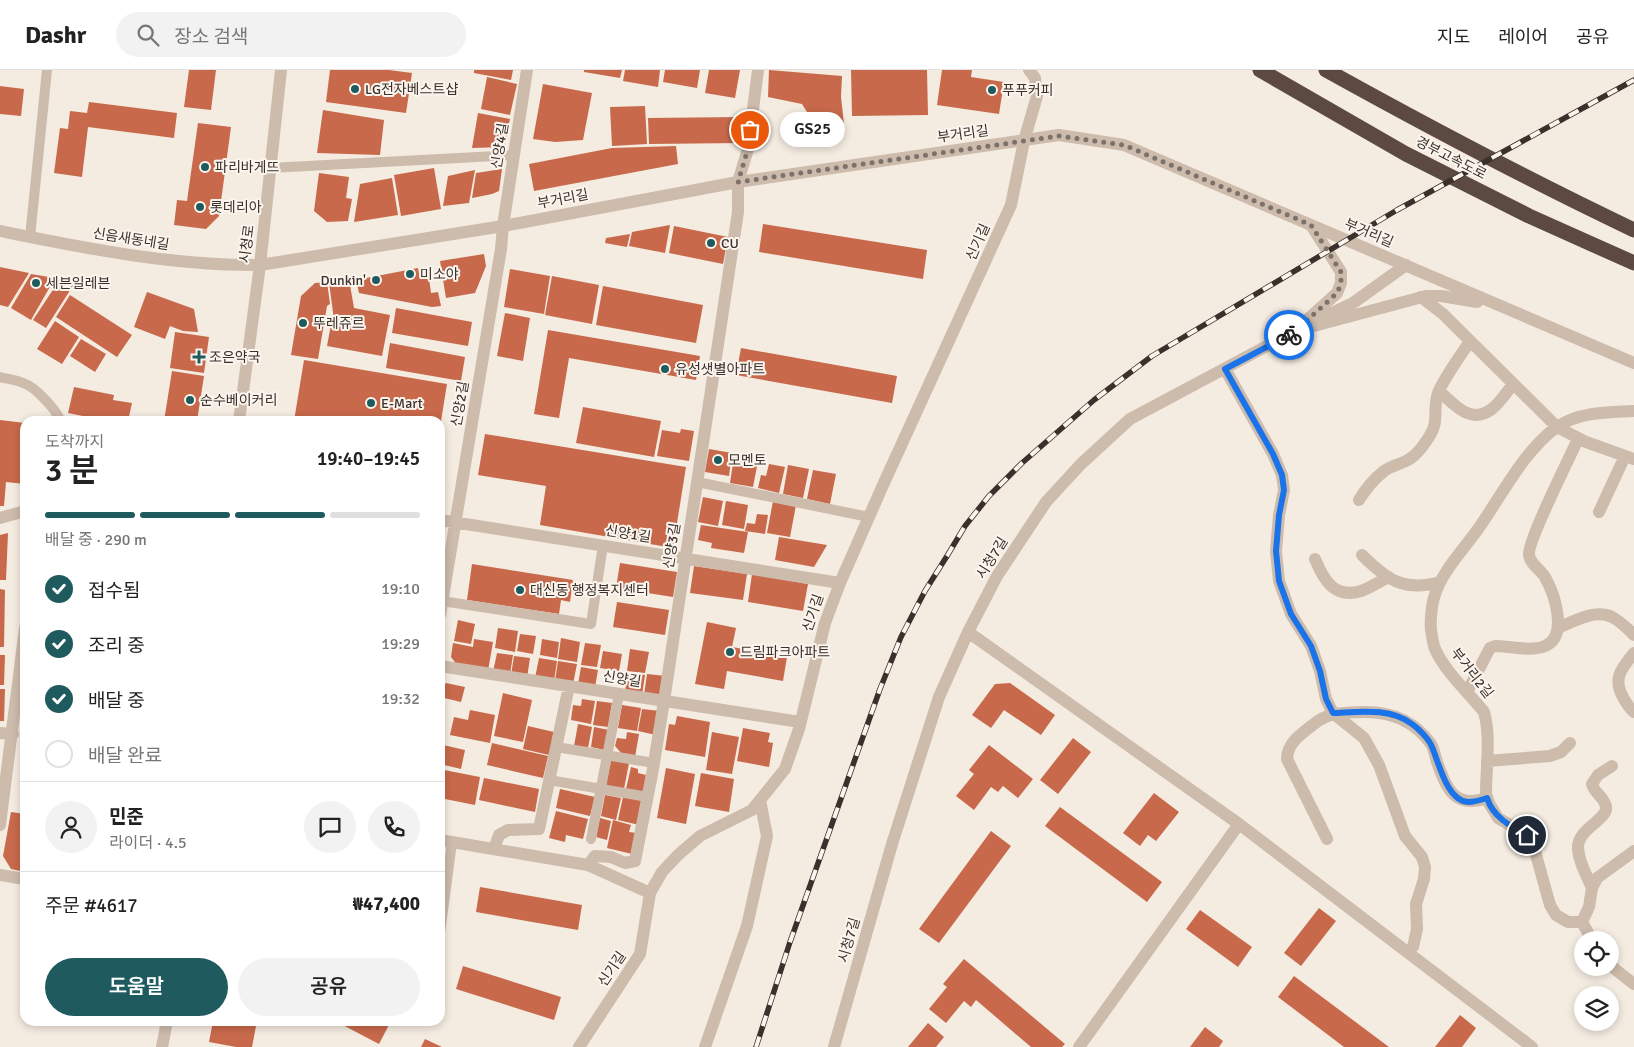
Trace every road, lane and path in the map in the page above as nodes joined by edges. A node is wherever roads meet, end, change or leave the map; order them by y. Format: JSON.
{"nodes":[{"id":1,"x":47,"y":70,"type":"edge"},
{"id":2,"x":281,"y":70,"type":"edge"},
{"id":3,"x":527,"y":70,"type":"edge"},
{"id":4,"x":758,"y":70,"type":"edge"},
{"id":5,"x":1029,"y":70,"type":"edge"},
{"id":6,"x":1260,"y":70,"type":"edge"},
{"id":7,"x":1326,"y":70,"type":"edge"},
{"id":8,"x":1024,"y":141,"type":"junction"},
{"id":9,"x":514,"y":155,"type":"junction"},
{"id":10,"x":270,"y":168,"type":"junction"},
{"id":11,"x":738,"y":182,"type":"junction"},
{"id":12,"x":1311,"y":225,"type":"junction"},
{"id":13,"x":503,"y":226,"type":"junction"},
{"id":14,"x":1634,"y":230,"type":"edge"},
{"id":15,"x":0,"y":232,"type":"edge"},
{"id":16,"x":30,"y":237,"type":"junction"},
{"id":17,"x":1634,"y":263,"type":"edge"},
{"id":18,"x":260,"y":265,"type":"junction"},
{"id":19,"x":1406,"y":265,"type":"junction"},
{"id":20,"x":1421,"y":297,"type":"junction"},
{"id":21,"x":1506,"y":308,"type":"junction"},
{"id":22,"x":1295,"y":331,"type":"junction"},
{"id":23,"x":1470,"y":341,"type":"junction"},
{"id":24,"x":1634,"y":363,"type":"edge"},
{"id":25,"x":1225,"y":369,"type":"junction"},
{"id":26,"x":0,"y":378,"type":"edge"},
{"id":27,"x":1513,"y":384,"type":"junction"},
{"id":28,"x":1439,"y":391,"type":"junction"},
{"id":29,"x":1634,"y":411,"type":"edge"},
{"id":30,"x":59,"y":416,"type":"edge"},
{"id":31,"x":240,"y":416,"type":"edge"},
{"id":32,"x":1557,"y":427,"type":"junction"},
{"id":33,"x":1578,"y":438,"type":"junction"},
{"id":34,"x":1630,"y":457,"type":"edge"},
{"id":35,"x":697,"y":482,"type":"junction"},
{"id":36,"x":1359,"y":500,"type":"dead end"},
{"id":37,"x":20,"y":512,"type":"edge"},
{"id":38,"x":1599,"y":512,"type":"dead end"},
{"id":39,"x":869,"y":517,"type":"junction"},
{"id":40,"x":0,"y":518,"type":"edge"},
{"id":41,"x":445,"y":521,"type":"edge"},
{"id":42,"x":455,"y":522,"type":"junction"},
{"id":43,"x":603,"y":545,"type":"junction"},
{"id":44,"x":1362,"y":555,"type":"dead end"},
{"id":45,"x":685,"y":558,"type":"junction"},
{"id":46,"x":1316,"y":559,"type":"dead end"},
{"id":47,"x":1389,"y":577,"type":"junction"},
{"id":48,"x":1440,"y":582,"type":"junction"},
{"id":49,"x":445,"y":583,"type":"edge"},
{"id":50,"x":840,"y":583,"type":"junction"},
{"id":51,"x":445,"y":601,"type":"edge"},
{"id":52,"x":1558,"y":628,"type":"junction"},
{"id":53,"x":968,"y":632,"type":"junction"},
{"id":54,"x":1634,"y":635,"type":"edge"},
{"id":55,"x":1634,"y":653,"type":"edge"},
{"id":56,"x":20,"y":656,"type":"edge"},
{"id":57,"x":445,"y":667,"type":"edge"},
{"id":58,"x":569,"y":686,"type":"junction"},
{"id":59,"x":1467,"y":692,"type":"junction"},
{"id":60,"x":619,"y":694,"type":"junction"},
{"id":61,"x":664,"y":700,"type":"junction"},
{"id":62,"x":1634,"y":712,"type":"edge"},
{"id":63,"x":1333,"y":713,"type":"junction"},
{"id":64,"x":800,"y":722,"type":"junction"},
{"id":65,"x":6,"y":734,"type":"edge"},
{"id":66,"x":1570,"y":743,"type":"dead end"},
{"id":67,"x":556,"y":747,"type":"junction"},
{"id":68,"x":607,"y":755,"type":"junction"},
{"id":69,"x":1486,"y":762,"type":"junction"},
{"id":70,"x":654,"y":763,"type":"junction"},
{"id":71,"x":1612,"y":766,"type":"dead end"},
{"id":72,"x":549,"y":780,"type":"junction"},
{"id":73,"x":601,"y":789,"type":"junction"},
{"id":74,"x":648,"y":797,"type":"junction"},
{"id":75,"x":1487,"y":798,"type":"junction"},
{"id":76,"x":760,"y":800,"type":"junction"},
{"id":77,"x":1239,"y":824,"type":"junction"},
{"id":78,"x":0,"y":825,"type":"edge"},
{"id":79,"x":591,"y":839,"type":"dead end"},
{"id":80,"x":1327,"y":839,"type":"dead end"},
{"id":81,"x":446,"y":841,"type":"edge"},
{"id":82,"x":494,"y":849,"type":"junction"},
{"id":83,"x":1634,"y":850,"type":"edge"},
{"id":84,"x":445,"y":856,"type":"edge"},
{"id":85,"x":588,"y":865,"type":"junction"},
{"id":86,"x":0,"y":874,"type":"edge"},
{"id":87,"x":20,"y":878,"type":"edge"},
{"id":88,"x":1592,"y":888,"type":"junction"},
{"id":89,"x":650,"y":893,"type":"junction"},
{"id":90,"x":1582,"y":922,"type":"junction"},
{"id":91,"x":1587,"y":931,"type":"edge"},
{"id":92,"x":1413,"y":947,"type":"dead end"},
{"id":93,"x":1619,"y":972,"type":"edge"},
{"id":94,"x":1634,"y":984,"type":"edge"},
{"id":95,"x":166,"y":1026,"type":"edge"},
{"id":96,"x":162,"y":1047,"type":"edge"},
{"id":97,"x":579,"y":1047,"type":"edge"},
{"id":98,"x":705,"y":1047,"type":"edge"},
{"id":99,"x":834,"y":1047,"type":"edge"},
{"id":100,"x":1079,"y":1047,"type":"edge"},
{"id":101,"x":1532,"y":1047,"type":"edge"}],
"edges":[{"from":1,"to":16,"type":"lane"},
{"from":2,"to":10,"type":"street","name":"시청로"},
{"from":3,"to":9,"type":"street","name":"신양4길"},
{"from":4,"to":11,"type":"street"},
{"from":5,"to":8,"type":"street","name":"신기길"},
{"from":6,"to":17,"type":"highway","name":"경부고속도로"},
{"from":7,"to":14,"type":"highway","name":"경부고속도로"},
{"from":8,"to":11,"type":"street","name":"부거리길"},
{"from":8,"to":12,"type":"street","name":"부거리길"},
{"from":8,"to":39,"type":"street","name":"신기길"},
{"from":9,"to":10,"type":"lane"},
{"from":9,"to":13,"type":"street","name":"신양4길"},
{"from":10,"to":18,"type":"street","name":"시청로"},
{"from":11,"to":13,"type":"street","name":"부거리길"},
{"from":11,"to":35,"type":"street","name":"신양3길"},
{"from":12,"to":19,"type":"street","name":"부거리길"},
{"from":12,"to":22,"type":"street"},
{"from":13,"to":18,"type":"street","name":"부거리길"},
{"from":13,"to":42,"type":"street","name":"신양2길"},
{"from":15,"to":16,"type":"street","name":"신음새동네길"},
{"from":16,"to":18,"type":"street","name":"신음새동네길"},
{"from":18,"to":31,"type":"street","name":"시청로"},
{"from":19,"to":21,"type":"street","name":"부거리길"},
{"from":19,"to":22,"type":"street","name":"시청7길"},
{"from":20,"to":21,"type":"street"},
{"from":20,"to":22,"type":"street"},
{"from":20,"to":23,"type":"street"},
{"from":21,"to":24,"type":"street","name":"부거리길"},
{"from":22,"to":25,"type":"street","name":"시청7길"},
{"from":23,"to":27,"type":"street"},
{"from":23,"to":28,"type":"street"},
{"from":25,"to":53,"type":"street","name":"시청7길"},
{"from":25,"to":63,"type":"street"},
{"from":26,"to":30,"type":"lane"},
{"from":27,"to":28,"type":"street"},
{"from":27,"to":32,"type":"street"},
{"from":28,"to":36,"type":"street"},
{"from":29,"to":32,"type":"street","name":"부거리2길"},
{"from":32,"to":33,"type":"street"},
{"from":32,"to":48,"type":"street","name":"부거리2길"},
{"from":33,"to":34,"type":"street"},
{"from":33,"to":52,"type":"street"},
{"from":34,"to":38,"type":"street"},
{"from":35,"to":39,"type":"lane"},
{"from":35,"to":45,"type":"street","name":"신양3길"},
{"from":37,"to":40,"type":"street"},
{"from":39,"to":50,"type":"street","name":"신기길"},
{"from":41,"to":42,"type":"street","name":"신양1길"},
{"from":42,"to":43,"type":"street","name":"신양1길"},
{"from":42,"to":49,"type":"street","name":"신양2길"},
{"from":43,"to":45,"type":"street","name":"신양1길"},
{"from":43,"to":51,"type":"lane"},
{"from":44,"to":47,"type":"street"},
{"from":45,"to":50,"type":"street","name":"신양1길"},
{"from":45,"to":61,"type":"street","name":"신양3길"},
{"from":46,"to":47,"type":"street"},
{"from":47,"to":48,"type":"street"},
{"from":48,"to":59,"type":"street","name":"부거리2길"},
{"from":50,"to":64,"type":"street","name":"신기길"},
{"from":52,"to":54,"type":"street"},
{"from":52,"to":59,"type":"street"},
{"from":53,"to":77,"type":"street"},
{"from":53,"to":99,"type":"street","name":"시청7길"},
{"from":55,"to":62,"type":"street"},
{"from":56,"to":65,"type":"street"},
{"from":57,"to":58,"type":"street","name":"신양길"},
{"from":58,"to":60,"type":"street","name":"신양길"},
{"from":58,"to":67,"type":"street"},
{"from":59,"to":69,"type":"street","name":"부거리2길"},
{"from":60,"to":61,"type":"street","name":"신양길"},
{"from":60,"to":68,"type":"lane"},
{"from":61,"to":64,"type":"street","name":"신양길"},
{"from":61,"to":70,"type":"street","name":"신양3길"},
{"from":63,"to":75,"type":"street"},
{"from":63,"to":80,"type":"street"},
{"from":63,"to":92,"type":"street"},
{"from":64,"to":76,"type":"street","name":"신기길"},
{"from":65,"to":78,"type":"street"},
{"from":66,"to":69,"type":"street"},
{"from":67,"to":68,"type":"lane"},
{"from":67,"to":72,"type":"street"},
{"from":68,"to":70,"type":"lane"},
{"from":68,"to":73,"type":"lane"},
{"from":69,"to":75,"type":"street","name":"부거리2길"},
{"from":70,"to":74,"type":"street","name":"신양3길"},
{"from":71,"to":88,"type":"street"},
{"from":72,"to":73,"type":"lane"},
{"from":72,"to":82,"type":"street"},
{"from":73,"to":74,"type":"lane"},
{"from":73,"to":79,"type":"lane"},
{"from":74,"to":85,"type":"street","name":"신양3길"},
{"from":75,"to":90,"type":"street","name":"부거리2길"},
{"from":76,"to":89,"type":"street","name":"신기길"},
{"from":76,"to":98,"type":"street"},
{"from":77,"to":100,"type":"street"},
{"from":77,"to":101,"type":"street"},
{"from":81,"to":82,"type":"street"},
{"from":81,"to":84,"type":"lane"},
{"from":82,"to":85,"type":"street"},
{"from":83,"to":88,"type":"street"},
{"from":85,"to":89,"type":"street"},
{"from":86,"to":87,"type":"street"},
{"from":88,"to":90,"type":"street"},
{"from":89,"to":97,"type":"street","name":"신기길"},
{"from":90,"to":91,"type":"street"},
{"from":93,"to":94,"type":"street"},
{"from":95,"to":96,"type":"street"}]}
